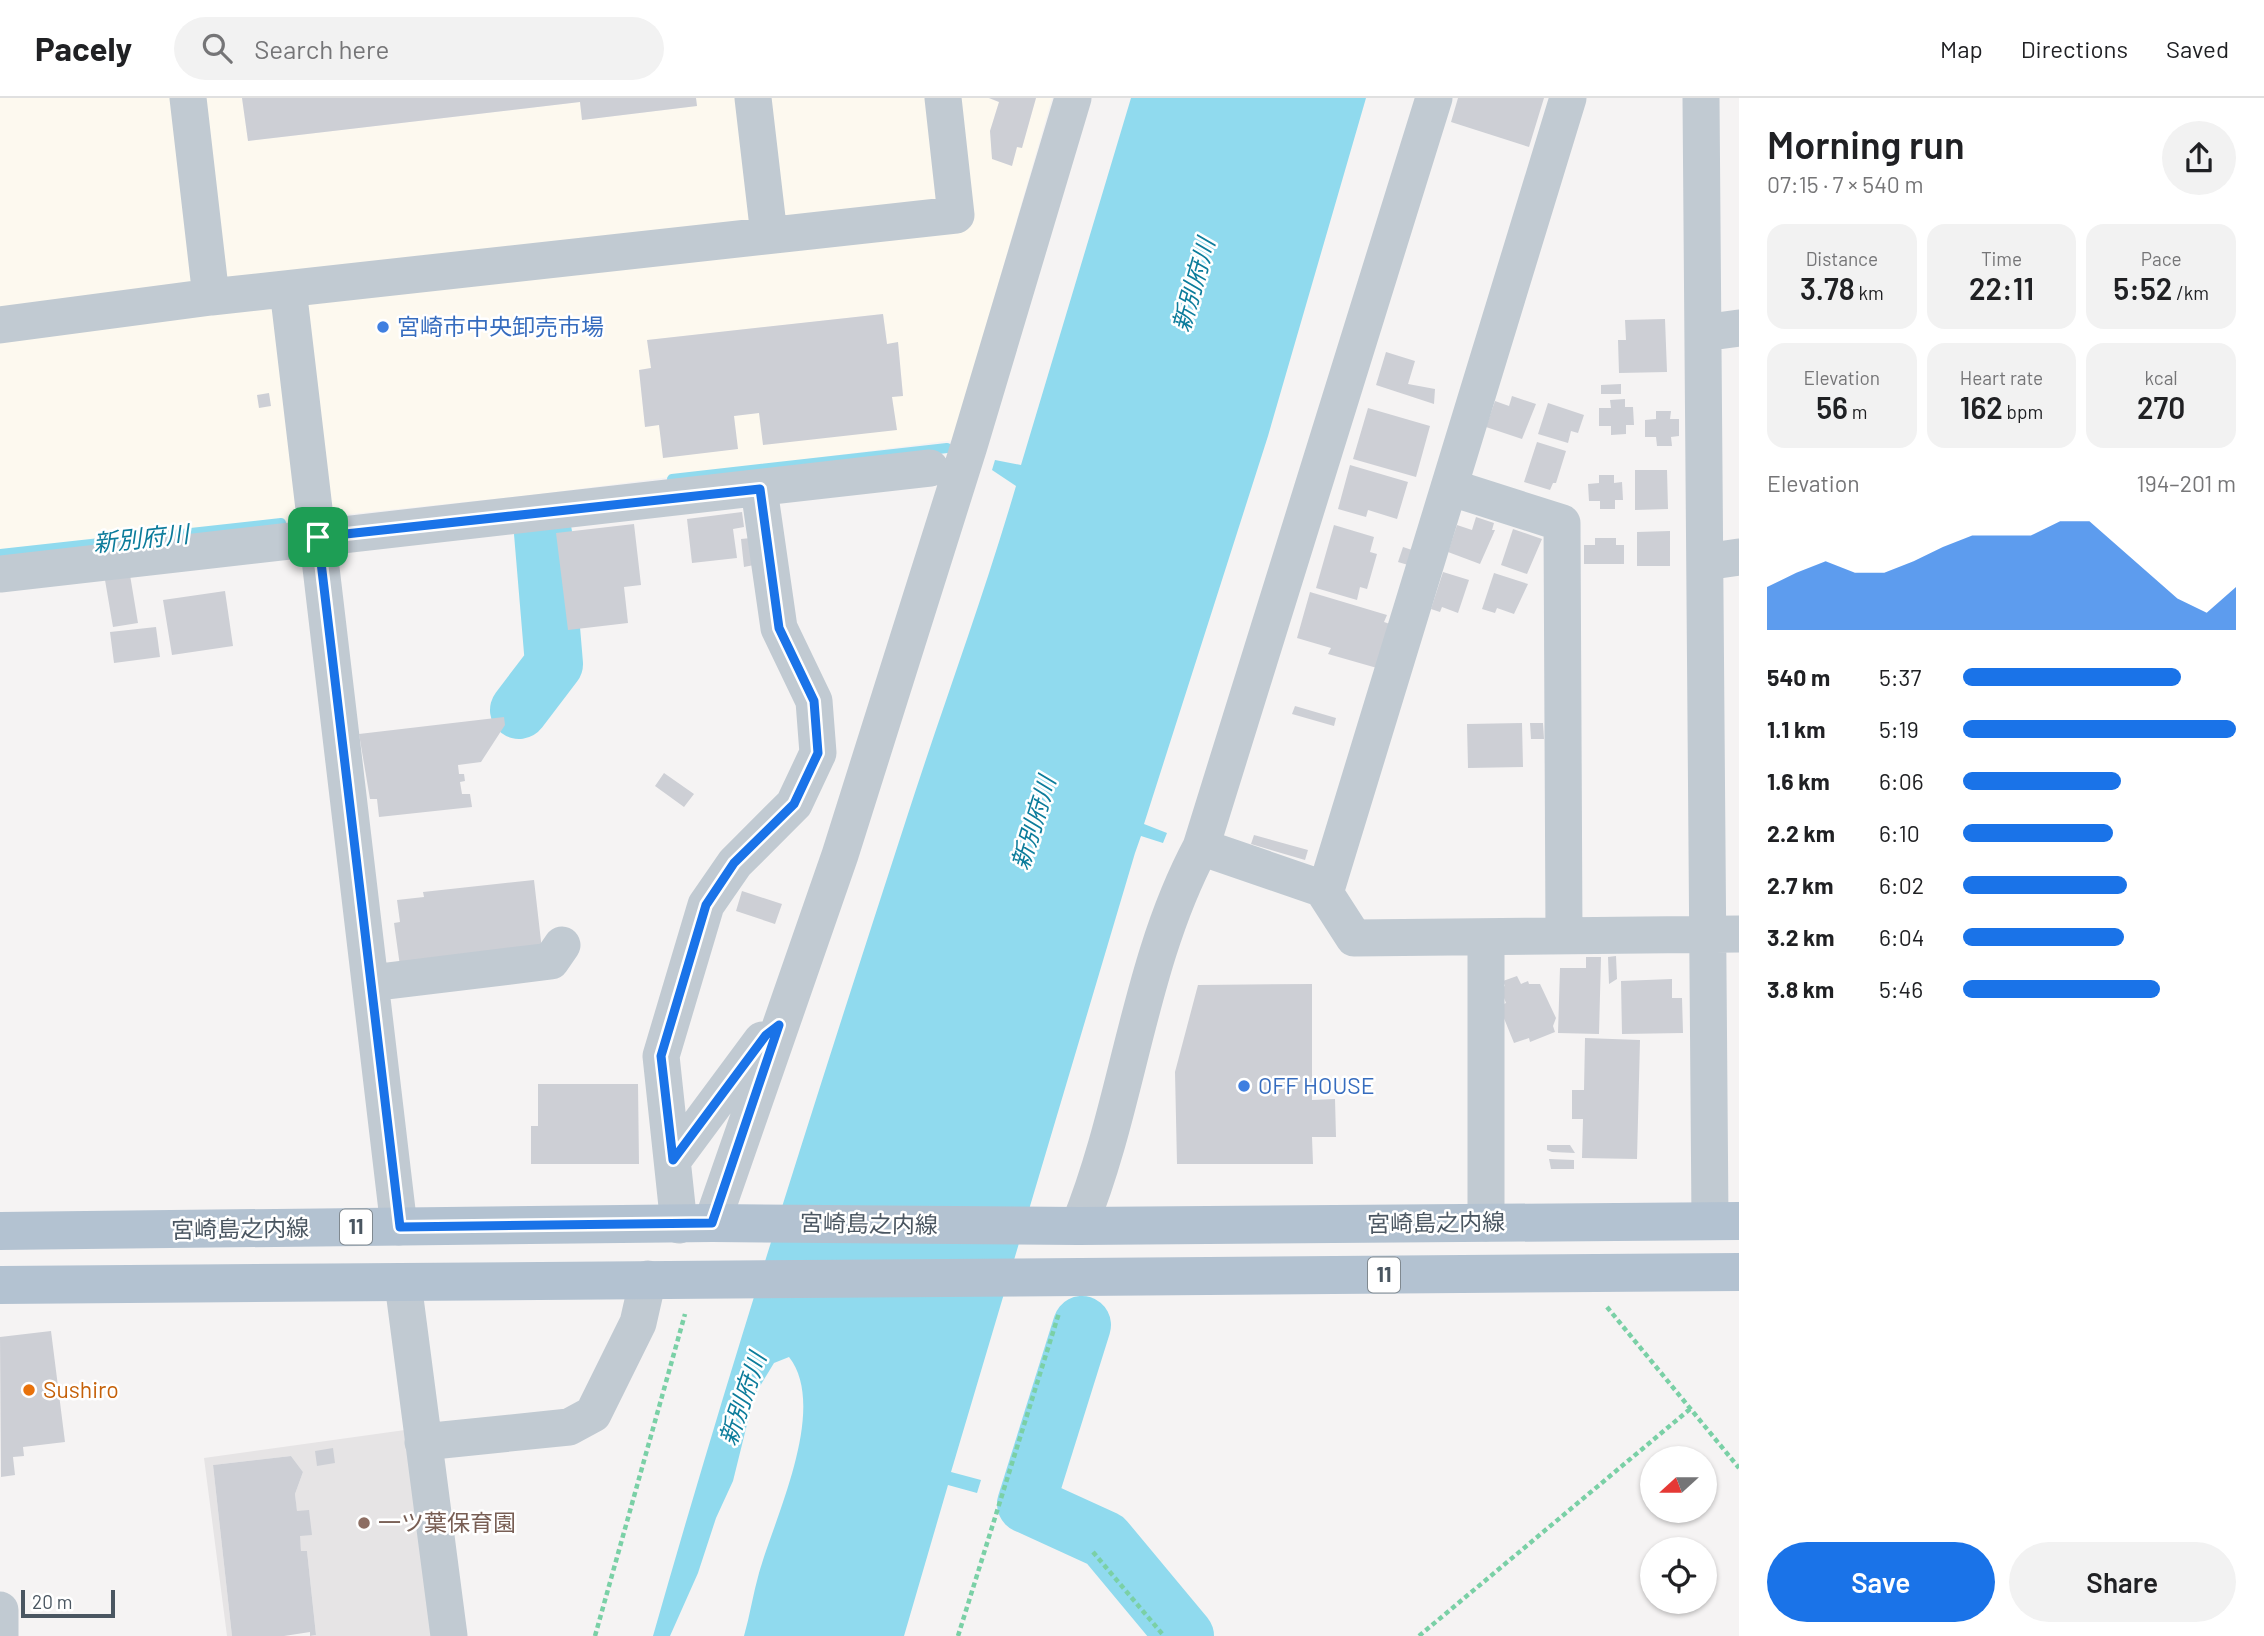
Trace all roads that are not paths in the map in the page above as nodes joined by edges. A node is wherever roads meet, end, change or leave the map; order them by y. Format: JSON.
{"nodes":[{"id":1,"x":188,"y":98,"type":"edge"},
{"id":2,"x":753,"y":98,"type":"edge"},
{"id":3,"x":943,"y":98,"type":"edge"},
{"id":4,"x":1073,"y":98,"type":"edge"},
{"id":5,"x":1434,"y":98,"type":"edge"},
{"id":6,"x":1567,"y":98,"type":"edge"},
{"id":7,"x":1701,"y":98,"type":"edge"},
{"id":8,"x":769,"y":235,"type":"junction"},
{"id":9,"x":288,"y":289,"type":"junction"},
{"id":10,"x":211,"y":297,"type":"junction"},
{"id":11,"x":0,"y":325,"type":"edge"},
{"id":12,"x":1739,"y":328,"type":"edge"},
{"id":13,"x":1703,"y":333,"type":"junction"},
{"id":14,"x":930,"y":468,"type":"dead end"},
{"id":15,"x":1449,"y":487,"type":"junction"},
{"id":16,"x":760,"y":489,"type":"junction"},
{"id":17,"x":318,"y":537,"type":"junction"},
{"id":18,"x":1722,"y":560,"type":"edge"},
{"id":19,"x":0,"y":573,"type":"edge"},
{"id":20,"x":1201,"y":847,"type":"junction"},
{"id":21,"x":1326,"y":890,"type":"junction"},
{"id":22,"x":1723,"y":935,"type":"edge"},
{"id":23,"x":1564,"y":936,"type":"junction"},
{"id":24,"x":1486,"y":937,"type":"junction"},
{"id":25,"x":562,"y":946,"type":"dead end"},
{"id":26,"x":371,"y":983,"type":"junction"},
{"id":27,"x":779,"y":1025,"type":"junction"},
{"id":28,"x":673,"y":1160,"type":"junction"},
{"id":29,"x":1724,"y":1221,"type":"edge"},
{"id":30,"x":1486,"y":1223,"type":"junction"},
{"id":31,"x":695,"y":1224,"type":"junction"},
{"id":32,"x":1079,"y":1226,"type":"junction"},
{"id":33,"x":400,"y":1227,"type":"junction"},
{"id":34,"x":0,"y":1231,"type":"edge"},
{"id":35,"x":1739,"y":1272,"type":"edge"},
{"id":36,"x":649,"y":1279,"type":"junction"},
{"id":37,"x":402,"y":1283,"type":"junction"},
{"id":38,"x":0,"y":1284,"type":"edge"},
{"id":39,"x":423,"y":1442,"type":"junction"},
{"id":40,"x":0,"y":1610,"type":"edge"},
{"id":41,"x":0,"y":1636,"type":"edge"},
{"id":42,"x":449,"y":1636,"type":"edge"}],
"edges":[{"from":1,"to":10,"type":"street"},
{"from":2,"to":8,"type":"street"},
{"from":3,"to":8,"type":"street"},
{"from":4,"to":27,"type":"street"},
{"from":5,"to":20,"type":"street"},
{"from":6,"to":15,"type":"street"},
{"from":7,"to":13,"type":"street"},
{"from":8,"to":9,"type":"street"},
{"from":9,"to":10,"type":"street"},
{"from":9,"to":17,"type":"street"},
{"from":10,"to":11,"type":"street"},
{"from":12,"to":13,"type":"street"},
{"from":13,"to":18,"type":"street"},
{"from":14,"to":16,"type":"street"},
{"from":15,"to":21,"type":"street"},
{"from":15,"to":23,"type":"street"},
{"from":16,"to":17,"type":"street"},
{"from":16,"to":28,"type":"street"},
{"from":17,"to":19,"type":"street"},
{"from":17,"to":26,"type":"street"},
{"from":18,"to":22,"type":"street"},
{"from":20,"to":21,"type":"street"},
{"from":20,"to":32,"type":"street"},
{"from":21,"to":24,"type":"street"},
{"from":22,"to":23,"type":"street"},
{"from":22,"to":29,"type":"street"},
{"from":23,"to":24,"type":"street"},
{"from":24,"to":30,"type":"street"},
{"from":25,"to":26,"type":"street"},
{"from":26,"to":33,"type":"street"},
{"from":27,"to":28,"type":"street"},
{"from":27,"to":31,"type":"street"},
{"from":28,"to":31,"type":"street"},
{"from":29,"to":30,"type":"main road","name":"宮崎島之内線","number":"11"},
{"from":30,"to":32,"type":"main road","name":"宮崎島之内線","number":"11"},
{"from":31,"to":32,"type":"main road","name":"宮崎島之内線","number":"11"},
{"from":31,"to":33,"type":"main road","name":"宮崎島之内線","number":"11"},
{"from":33,"to":34,"type":"main road","name":"宮崎島之内線","number":"11"},
{"from":35,"to":36,"type":"main road","number":"11"},
{"from":36,"to":37,"type":"main road","number":"11"},
{"from":36,"to":39,"type":"street"},
{"from":37,"to":38,"type":"main road","number":"11"},
{"from":37,"to":39,"type":"street"},
{"from":39,"to":42,"type":"street"},
{"from":40,"to":41,"type":"street"}]}
